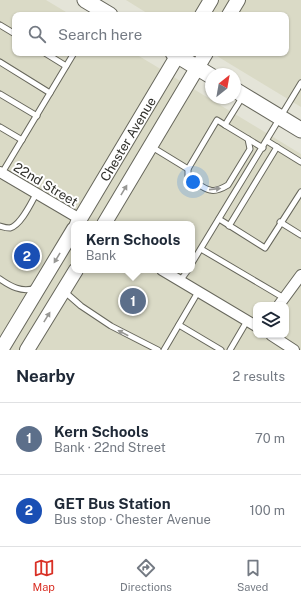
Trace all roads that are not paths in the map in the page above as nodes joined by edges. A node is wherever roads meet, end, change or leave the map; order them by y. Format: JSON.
{"nodes":[{"id":1,"x":85,"y":0,"type":"edge"},
{"id":2,"x":211,"y":0,"type":"edge"},
{"id":3,"x":238,"y":0,"type":"edge"},
{"id":4,"x":102,"y":11,"type":"edge"},
{"id":5,"x":204,"y":12,"type":"edge"},
{"id":6,"x":231,"y":12,"type":"edge"},
{"id":7,"x":0,"y":25,"type":"edge"},
{"id":8,"x":12,"y":32,"type":"edge"},
{"id":9,"x":50,"y":56,"type":"edge"},
{"id":10,"x":72,"y":56,"type":"edge"},
{"id":11,"x":175,"y":56,"type":"edge"},
{"id":12,"x":179,"y":56,"type":"edge"},
{"id":13,"x":204,"y":56,"type":"edge"},
{"id":14,"x":0,"y":62,"type":"edge"},
{"id":15,"x":66,"y":66,"type":"junction"},
{"id":16,"x":197,"y":68,"type":"junction"},
{"id":17,"x":205,"y":73,"type":"edge"},
{"id":18,"x":301,"y":83,"type":"edge"},
{"id":19,"x":50,"y":92,"type":"junction"},
{"id":20,"x":0,"y":94,"type":"edge"},
{"id":21,"x":241,"y":94,"type":"edge"},
{"id":22,"x":234,"y":104,"type":"edge"},
{"id":23,"x":37,"y":116,"type":"junction"},
{"id":24,"x":280,"y":118,"type":"junction"},
{"id":25,"x":225,"y":125,"type":"junction"},
{"id":26,"x":0,"y":127,"type":"edge"},
{"id":27,"x":301,"y":130,"type":"edge"},
{"id":28,"x":248,"y":139,"type":"junction"},
{"id":29,"x":22,"y":140,"type":"junction"},
{"id":30,"x":267,"y":141,"type":"junction"},
{"id":31,"x":151,"y":146,"type":"junction"},
{"id":32,"x":277,"y":147,"type":"junction"},
{"id":33,"x":263,"y":148,"type":"junction"},
{"id":34,"x":301,"y":162,"type":"edge"},
{"id":35,"x":188,"y":168,"type":"junction"},
{"id":36,"x":1,"y":173,"type":"edge"},
{"id":37,"x":301,"y":192,"type":"edge"},
{"id":38,"x":36,"y":194,"type":"junction"},
{"id":39,"x":219,"y":219,"type":"junction"},
{"id":40,"x":73,"y":221,"type":"edge"},
{"id":41,"x":79,"y":221,"type":"edge"},
{"id":42,"x":106,"y":221,"type":"edge"},
{"id":43,"x":280,"y":222,"type":"junction"},
{"id":44,"x":0,"y":226,"type":"edge"},
{"id":45,"x":229,"y":226,"type":"junction"},
{"id":46,"x":71,"y":234,"type":"edge"},
{"id":47,"x":301,"y":235,"type":"edge"},
{"id":48,"x":201,"y":249,"type":"junction"},
{"id":49,"x":195,"y":258,"type":"edge"},
{"id":50,"x":74,"y":273,"type":"edge"},
{"id":51,"x":166,"y":273,"type":"edge"},
{"id":52,"x":186,"y":273,"type":"edge"},
{"id":53,"x":301,"y":275,"type":"edge"},
{"id":54,"x":0,"y":279,"type":"edge"},
{"id":55,"x":180,"y":282,"type":"junction"},
{"id":56,"x":39,"y":286,"type":"junction"},
{"id":57,"x":63,"y":291,"type":"junction"},
{"id":58,"x":198,"y":292,"type":"junction"},
{"id":59,"x":281,"y":301,"type":"edge"},
{"id":60,"x":247,"y":321,"type":"junction"},
{"id":61,"x":253,"y":324,"type":"edge"},
{"id":62,"x":179,"y":325,"type":"junction"},
{"id":63,"x":276,"y":338,"type":"edge"},
{"id":64,"x":1,"y":350,"type":"edge"},
{"id":65,"x":27,"y":350,"type":"edge"},
{"id":66,"x":158,"y":350,"type":"edge"},
{"id":67,"x":164,"y":350,"type":"edge"},
{"id":68,"x":221,"y":350,"type":"edge"},
{"id":69,"x":230,"y":350,"type":"edge"},
{"id":70,"x":294,"y":350,"type":"edge"}],
"edges":[{"from":1,"to":4,"type":"main road"},
{"from":2,"to":5,"type":"main road"},
{"from":3,"to":6,"type":"main road"},
{"from":7,"to":8,"type":"lane"},
{"from":9,"to":15,"type":"lane"},
{"from":10,"to":15,"type":"lane"},
{"from":11,"to":41,"type":"main road","name":"Chester Avenue"},
{"from":12,"to":16,"type":"main road"},
{"from":13,"to":16,"type":"main road","name":"Chester Avenue"},
{"from":14,"to":19,"type":"lane"},
{"from":15,"to":19,"type":"lane"},
{"from":16,"to":17,"type":"main road"},
{"from":16,"to":31,"type":"main road","name":"Chester Avenue"},
{"from":18,"to":24,"type":"lane"},
{"from":19,"to":23,"type":"lane"},
{"from":20,"to":23,"type":"lane"},
{"from":21,"to":24,"type":"main road"},
{"from":22,"to":25,"type":"lane"},
{"from":23,"to":29,"type":"lane"},
{"from":24,"to":27,"type":"main road"},
{"from":24,"to":30,"type":"lane"},
{"from":25,"to":28,"type":"lane"},
{"from":25,"to":35,"type":"lane"},
{"from":26,"to":29,"type":"lane"},
{"from":28,"to":33,"type":"lane"},
{"from":35,"to":28,"type":"lane","one_way":true},
{"from":29,"to":36,"type":"lane"},
{"from":30,"to":32,"type":"lane"},
{"from":30,"to":33,"type":"lane"},
{"from":31,"to":35,"type":"lane"},
{"from":42,"to":31,"type":"main road","name":"Chester Avenue","one_way":true},
{"from":32,"to":34,"type":"lane"},
{"from":32,"to":45,"type":"lane"},
{"from":33,"to":39,"type":"lane"},
{"from":36,"to":38,"type":"street","name":"22nd Street"},
{"from":37,"to":43,"type":"lane"},
{"from":38,"to":40,"type":"street","name":"22nd Street"},
{"from":38,"to":44,"type":"lane"},
{"from":39,"to":45,"type":"lane"},
{"from":39,"to":48,"type":"lane"},
{"from":43,"to":45,"type":"lane"},
{"from":43,"to":47,"type":"lane"},
{"from":46,"to":56,"type":"main road","name":"Chester Avenue","one_way":true},
{"from":48,"to":49,"type":"lane"},
{"from":48,"to":59,"type":"lane"},
{"from":50,"to":57,"type":"main road"},
{"from":51,"to":55,"type":"street"},
{"from":52,"to":55,"type":"lane"},
{"from":53,"to":59,"type":"street"},
{"from":54,"to":56,"type":"lane"},
{"from":55,"to":58,"type":"street"},
{"from":56,"to":64,"type":"main road","name":"Chester Avenue"},
{"from":65,"to":57,"type":"main road","one_way":true},
{"from":66,"to":57,"type":"lane","one_way":true},
{"from":58,"to":60,"type":"street"},
{"from":58,"to":62,"type":"lane"},
{"from":60,"to":61,"type":"street"},
{"from":60,"to":69,"type":"lane"},
{"from":62,"to":67,"type":"lane"},
{"from":62,"to":68,"type":"lane"},
{"from":63,"to":70,"type":"street"}]}
